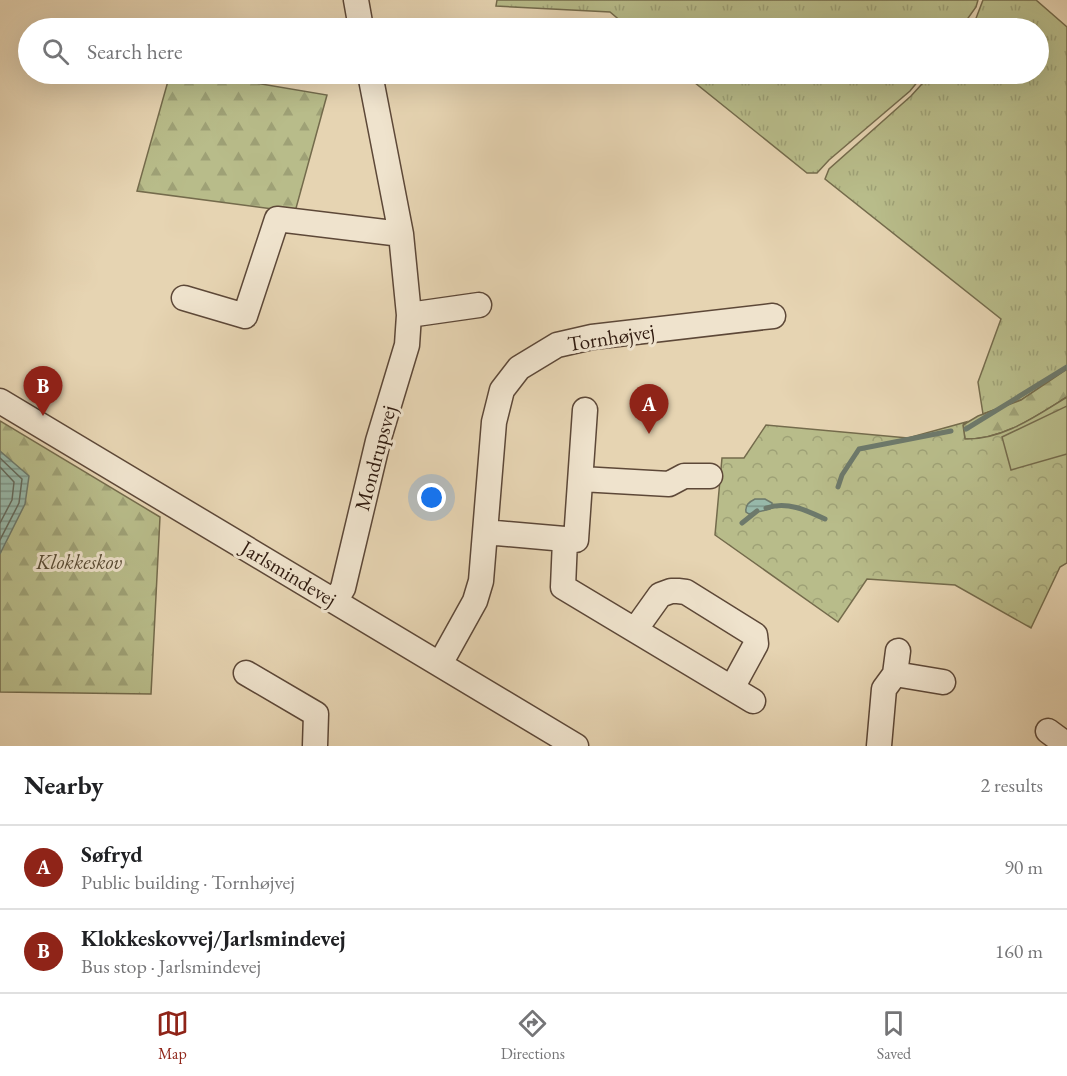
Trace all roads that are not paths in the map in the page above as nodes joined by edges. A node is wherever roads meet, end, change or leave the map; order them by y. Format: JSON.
{"nodes":[{"id":1,"x":357,"y":0,"type":"edge"},
{"id":2,"x":360,"y":18,"type":"edge"},
{"id":3,"x":372,"y":84,"type":"edge"},
{"id":4,"x":401,"y":234,"type":"junction"},
{"id":5,"x":184,"y":298,"type":"dead end"},
{"id":6,"x":479,"y":305,"type":"dead end"},
{"id":7,"x":409,"y":315,"type":"junction"},
{"id":8,"x":773,"y":316,"type":"dead end"},
{"id":9,"x":0,"y":401,"type":"edge"},
{"id":10,"x":585,"y":410,"type":"dead end"},
{"id":11,"x":710,"y":476,"type":"dead end"},
{"id":12,"x":581,"y":479,"type":"junction"},
{"id":13,"x":485,"y":532,"type":"junction"},
{"id":14,"x":565,"y":540,"type":"junction"},
{"id":15,"x":335,"y":601,"type":"junction"},
{"id":16,"x":635,"y":630,"type":"junction"},
{"id":17,"x":440,"y":663,"type":"junction"},
{"id":18,"x":246,"y":673,"type":"dead end"},
{"id":19,"x":943,"y":682,"type":"dead end"},
{"id":20,"x":732,"y":688,"type":"junction"},
{"id":21,"x":753,"y":701,"type":"dead end"},
{"id":22,"x":315,"y":746,"type":"edge"},
{"id":23,"x":576,"y":746,"type":"edge"},
{"id":24,"x":879,"y":746,"type":"edge"}],
"edges":[{"from":1,"to":2,"type":"street"},
{"from":3,"to":4,"type":"street","name":"Mondrupsvej"},
{"from":4,"to":5,"type":"street"},
{"from":4,"to":7,"type":"street","name":"Mondrupsvej"},
{"from":6,"to":7,"type":"street"},
{"from":7,"to":15,"type":"street","name":"Mondrupsvej"},
{"from":8,"to":13,"type":"street","name":"Tornhøjvej"},
{"from":9,"to":15,"type":"street","name":"Jarlsmindevej"},
{"from":10,"to":12,"type":"street"},
{"from":11,"to":12,"type":"street"},
{"from":12,"to":14,"type":"street"},
{"from":13,"to":14,"type":"street"},
{"from":13,"to":17,"type":"street","name":"Tornhøjvej"},
{"from":14,"to":16,"type":"street"},
{"from":15,"to":17,"type":"street","name":"Jarlsmindevej"},
{"from":16,"to":20,"type":"street"},
{"from":16,"to":20,"type":"street"},
{"from":17,"to":23,"type":"street","name":"Jarlsmindevej"},
{"from":18,"to":22,"type":"street"},
{"from":19,"to":24,"type":"street"},
{"from":20,"to":21,"type":"street"}]}
